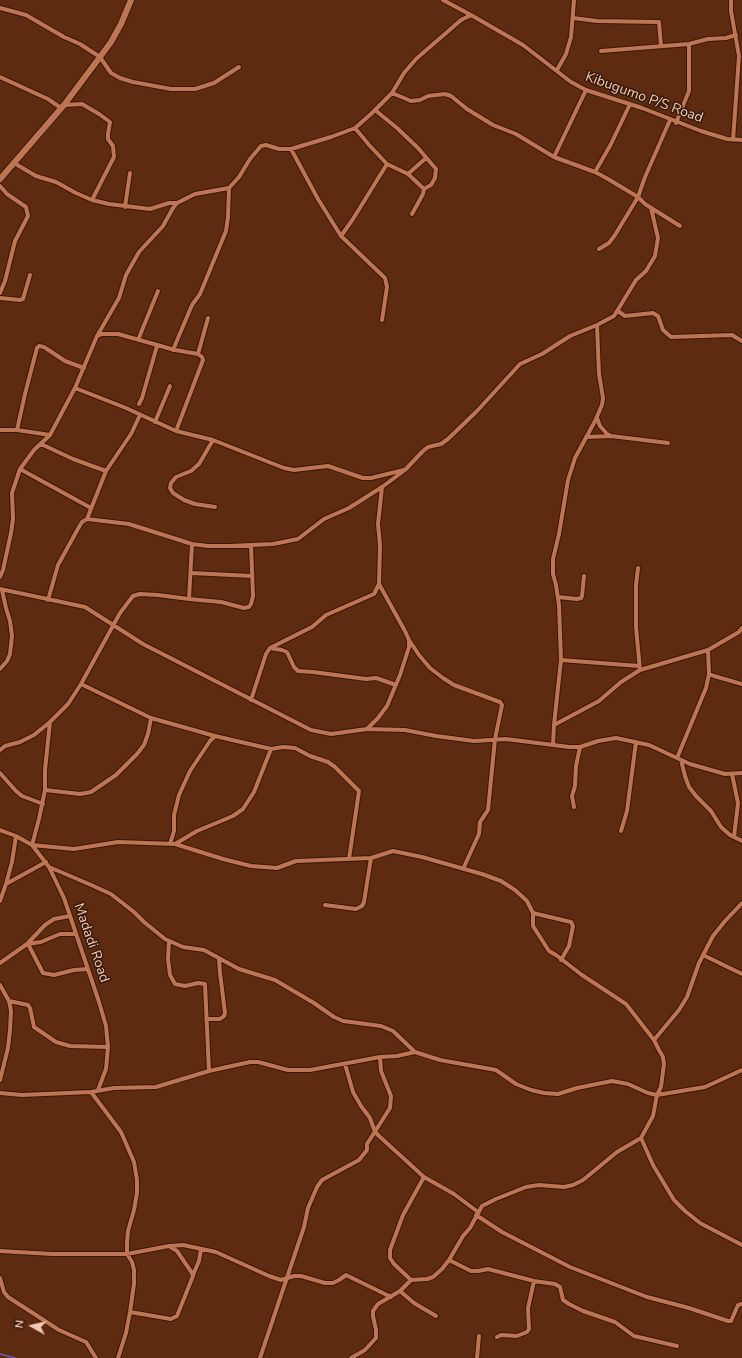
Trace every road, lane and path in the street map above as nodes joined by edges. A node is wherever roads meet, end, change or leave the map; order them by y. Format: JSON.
{"nodes":[{"id":1,"x":131,"y":0,"type":"edge"},
{"id":2,"x":442,"y":0,"type":"edge"},
{"id":3,"x":574,"y":0,"type":"edge"},
{"id":4,"x":731,"y":0,"type":"edge"},
{"id":5,"x":0,"y":8,"type":"edge"},
{"id":6,"x":471,"y":15,"type":"junction"},
{"id":7,"x":573,"y":18,"type":"junction"},
{"id":8,"x":736,"y":35,"type":"junction"},
{"id":9,"x":689,"y":44,"type":"junction"},
{"id":10,"x":661,"y":46,"type":"junction"},
{"id":11,"x":601,"y":51,"type":"dead end"},
{"id":12,"x":100,"y":57,"type":"junction"},
{"id":13,"x":239,"y":67,"type":"dead end"},
{"id":14,"x":556,"y":70,"type":"junction"},
{"id":15,"x":0,"y":77,"type":"edge"},
{"id":16,"x":586,"y":90,"type":"junction"},
{"id":17,"x":392,"y":93,"type":"junction"},
{"id":18,"x":630,"y":104,"type":"junction"},
{"id":19,"x":62,"y":106,"type":"junction"},
{"id":20,"x":375,"y":110,"type":"junction"},
{"id":21,"x":670,"y":120,"type":"junction"},
{"id":22,"x":676,"y":123,"type":"junction"},
{"id":23,"x":355,"y":128,"type":"junction"},
{"id":24,"x":733,"y":140,"type":"junction"},
{"id":25,"x":742,"y":140,"type":"edge"},
{"id":26,"x":291,"y":149,"type":"junction"},
{"id":27,"x":554,"y":157,"type":"junction"},
{"id":28,"x":426,"y":158,"type":"junction"},
{"id":29,"x":14,"y":163,"type":"junction"},
{"id":30,"x":387,"y":164,"type":"junction"},
{"id":31,"x":595,"y":172,"type":"junction"},
{"id":32,"x":130,"y":173,"type":"dead end"},
{"id":33,"x":408,"y":174,"type":"junction"},
{"id":34,"x":0,"y":179,"type":"edge"},
{"id":35,"x":0,"y":186,"type":"edge"},
{"id":36,"x":229,"y":188,"type":"junction"},
{"id":37,"x":424,"y":190,"type":"junction"},
{"id":38,"x":638,"y":197,"type":"junction"},
{"id":39,"x":92,"y":200,"type":"junction"},
{"id":40,"x":177,"y":203,"type":"junction"},
{"id":41,"x":125,"y":207,"type":"junction"},
{"id":42,"x":651,"y":208,"type":"junction"},
{"id":43,"x":412,"y":214,"type":"dead end"},
{"id":44,"x":680,"y":226,"type":"dead end"},
{"id":45,"x":341,"y":236,"type":"junction"},
{"id":46,"x":599,"y":249,"type":"dead end"},
{"id":47,"x":30,"y":275,"type":"dead end"},
{"id":48,"x":158,"y":291,"type":"dead end"},
{"id":49,"x":0,"y":293,"type":"edge"},
{"id":50,"x":0,"y":298,"type":"edge"},
{"id":51,"x":618,"y":311,"type":"junction"},
{"id":52,"x":208,"y":318,"type":"dead end"},
{"id":53,"x":382,"y":320,"type":"dead end"},
{"id":54,"x":597,"y":326,"type":"junction"},
{"id":55,"x":96,"y":336,"type":"junction"},
{"id":56,"x":138,"y":340,"type":"junction"},
{"id":57,"x":742,"y":341,"type":"edge"},
{"id":58,"x":157,"y":346,"type":"junction"},
{"id":59,"x":173,"y":350,"type":"junction"},
{"id":60,"x":198,"y":354,"type":"junction"},
{"id":61,"x":84,"y":368,"type":"junction"},
{"id":62,"x":170,"y":386,"type":"dead end"},
{"id":63,"x":75,"y":388,"type":"junction"},
{"id":64,"x":139,"y":404,"type":"dead end"},
{"id":65,"x":140,"y":415,"type":"junction"},
{"id":66,"x":597,"y":417,"type":"junction"},
{"id":67,"x":155,"y":422,"type":"junction"},
{"id":68,"x":0,"y":430,"type":"edge"},
{"id":69,"x":17,"y":430,"type":"junction"},
{"id":70,"x":176,"y":431,"type":"junction"},
{"id":71,"x":50,"y":435,"type":"junction"},
{"id":72,"x":611,"y":436,"type":"junction"},
{"id":73,"x":586,"y":437,"type":"junction"},
{"id":74,"x":213,"y":440,"type":"junction"},
{"id":75,"x":668,"y":443,"type":"dead end"},
{"id":76,"x":41,"y":444,"type":"junction"},
{"id":77,"x":20,"y":469,"type":"junction"},
{"id":78,"x":106,"y":470,"type":"junction"},
{"id":79,"x":405,"y":470,"type":"junction"},
{"id":80,"x":382,"y":487,"type":"junction"},
{"id":81,"x":215,"y":507,"type":"dead end"},
{"id":82,"x":91,"y":508,"type":"junction"},
{"id":83,"x":86,"y":519,"type":"junction"},
{"id":84,"x":192,"y":544,"type":"junction"},
{"id":85,"x":252,"y":545,"type":"junction"},
{"id":86,"x":638,"y":568,"type":"dead end"},
{"id":87,"x":191,"y":573,"type":"junction"},
{"id":88,"x":252,"y":576,"type":"junction"},
{"id":89,"x":584,"y":576,"type":"dead end"},
{"id":90,"x":0,"y":577,"type":"edge"},
{"id":91,"x":379,"y":584,"type":"junction"},
{"id":92,"x":1,"y":589,"type":"edge"},
{"id":93,"x":558,"y":597,"type":"junction"},
{"id":94,"x":189,"y":599,"type":"junction"},
{"id":95,"x":48,"y":600,"type":"junction"},
{"id":96,"x":113,"y":626,"type":"junction"},
{"id":97,"x":742,"y":628,"type":"edge"},
{"id":98,"x":409,"y":640,"type":"junction"},
{"id":99,"x":270,"y":648,"type":"junction"},
{"id":100,"x":708,"y":650,"type":"junction"},
{"id":101,"x":561,"y":660,"type":"junction"},
{"id":102,"x":639,"y":668,"type":"junction"},
{"id":103,"x":0,"y":669,"type":"edge"},
{"id":104,"x":709,"y":674,"type":"junction"},
{"id":105,"x":81,"y":684,"type":"junction"},
{"id":106,"x":742,"y":684,"type":"edge"},
{"id":107,"x":396,"y":685,"type":"junction"},
{"id":108,"x":251,"y":700,"type":"junction"},
{"id":109,"x":151,"y":718,"type":"junction"},
{"id":110,"x":50,"y":722,"type":"junction"},
{"id":111,"x":554,"y":725,"type":"junction"},
{"id":112,"x":367,"y":729,"type":"junction"},
{"id":113,"x":215,"y":736,"type":"junction"},
{"id":114,"x":495,"y":740,"type":"junction"},
{"id":115,"x":636,"y":742,"type":"junction"},
{"id":116,"x":553,"y":745,"type":"junction"},
{"id":117,"x":580,"y":747,"type":"junction"},
{"id":118,"x":271,"y":749,"type":"junction"},
{"id":119,"x":0,"y":750,"type":"edge"},
{"id":120,"x":679,"y":759,"type":"junction"},
{"id":121,"x":0,"y":773,"type":"edge"},
{"id":122,"x":742,"y":773,"type":"edge"},
{"id":123,"x":732,"y":774,"type":"junction"},
{"id":124,"x":45,"y":790,"type":"junction"},
{"id":125,"x":43,"y":804,"type":"junction"},
{"id":126,"x":574,"y":807,"type":"dead end"},
{"id":127,"x":0,"y":830,"type":"edge"},
{"id":128,"x":621,"y":831,"type":"dead end"},
{"id":129,"x":16,"y":836,"type":"junction"},
{"id":130,"x":734,"y":837,"type":"junction"},
{"id":131,"x":742,"y":841,"type":"edge"},
{"id":132,"x":172,"y":844,"type":"junction"},
{"id":133,"x":32,"y":845,"type":"junction"},
{"id":134,"x":371,"y":858,"type":"junction"},
{"id":135,"x":349,"y":859,"type":"junction"},
{"id":136,"x":46,"y":862,"type":"junction"},
{"id":137,"x":49,"y":867,"type":"junction"},
{"id":138,"x":463,"y":869,"type":"junction"},
{"id":139,"x":6,"y":884,"type":"junction"},
{"id":140,"x":0,"y":901,"type":"edge"},
{"id":141,"x":742,"y":903,"type":"edge"},
{"id":142,"x":325,"y":905,"type":"dead end"},
{"id":143,"x":533,"y":913,"type":"junction"},
{"id":144,"x":70,"y":916,"type":"junction"},
{"id":145,"x":76,"y":934,"type":"junction"},
{"id":146,"x":170,"y":941,"type":"junction"},
{"id":147,"x":28,"y":944,"type":"junction"},
{"id":148,"x":703,"y":955,"type":"junction"},
{"id":149,"x":219,"y":958,"type":"junction"},
{"id":150,"x":561,"y":960,"type":"junction"},
{"id":151,"x":0,"y":963,"type":"edge"},
{"id":152,"x":88,"y":969,"type":"junction"},
{"id":153,"x":742,"y":974,"type":"edge"},
{"id":154,"x":0,"y":985,"type":"edge"},
{"id":155,"x":9,"y":1001,"type":"junction"},
{"id":156,"x":206,"y":1019,"type":"junction"},
{"id":157,"x":654,"y":1040,"type":"junction"},
{"id":158,"x":108,"y":1047,"type":"junction"},
{"id":159,"x":415,"y":1052,"type":"junction"},
{"id":160,"x":380,"y":1057,"type":"junction"},
{"id":161,"x":346,"y":1064,"type":"junction"},
{"id":162,"x":742,"y":1070,"type":"edge"},
{"id":163,"x":208,"y":1071,"type":"junction"},
{"id":164,"x":0,"y":1080,"type":"edge"},
{"id":165,"x":98,"y":1090,"type":"junction"},
{"id":166,"x":91,"y":1092,"type":"junction"},
{"id":167,"x":0,"y":1093,"type":"edge"},
{"id":168,"x":657,"y":1095,"type":"junction"},
{"id":169,"x":375,"y":1132,"type":"junction"},
{"id":170,"x":641,"y":1138,"type":"junction"},
{"id":171,"x":424,"y":1177,"type":"junction"},
{"id":172,"x":477,"y":1213,"type":"junction"},
{"id":173,"x":742,"y":1245,"type":"edge"},
{"id":174,"x":169,"y":1246,"type":"junction"},
{"id":175,"x":201,"y":1249,"type":"junction"},
{"id":176,"x":0,"y":1251,"type":"edge"},
{"id":177,"x":127,"y":1254,"type":"junction"},
{"id":178,"x":449,"y":1260,"type":"junction"},
{"id":179,"x":193,"y":1276,"type":"junction"},
{"id":180,"x":0,"y":1278,"type":"edge"},
{"id":181,"x":288,"y":1278,"type":"junction"},
{"id":182,"x":411,"y":1280,"type":"junction"},
{"id":183,"x":534,"y":1281,"type":"junction"},
{"id":184,"x":400,"y":1291,"type":"junction"},
{"id":185,"x":391,"y":1297,"type":"junction"},
{"id":186,"x":742,"y":1304,"type":"edge"},
{"id":187,"x":130,"y":1312,"type":"junction"},
{"id":188,"x":436,"y":1316,"type":"dead end"},
{"id":189,"x":479,"y":1336,"type":"dead end"},
{"id":190,"x":497,"y":1337,"type":"dead end"},
{"id":191,"x":678,"y":1346,"type":"dead end"},
{"id":192,"x":96,"y":1358,"type":"edge"},
{"id":193,"x":118,"y":1358,"type":"edge"},
{"id":194,"x":260,"y":1358,"type":"edge"},
{"id":195,"x":351,"y":1358,"type":"edge"},
{"id":196,"x":477,"y":1358,"type":"edge"}],
"edges":[{"from":1,"to":12,"type":"main road"},
{"from":2,"to":6,"type":"street","name":"Kibugumo P/S Road"},
{"from":3,"to":7,"type":"street"},
{"from":4,"to":8,"type":"street"},
{"from":5,"to":12,"type":"street"},
{"from":6,"to":14,"type":"street","name":"Kibugumo P/S Road"},
{"from":6,"to":17,"type":"street"},
{"from":7,"to":10,"type":"street"},
{"from":7,"to":14,"type":"street"},
{"from":8,"to":9,"type":"street"},
{"from":8,"to":24,"type":"street"},
{"from":9,"to":10,"type":"street"},
{"from":9,"to":22,"type":"street"},
{"from":10,"to":11,"type":"street"},
{"from":12,"to":13,"type":"street"},
{"from":12,"to":19,"type":"main road"},
{"from":14,"to":16,"type":"street","name":"Kibugumo P/S Road"},
{"from":15,"to":19,"type":"street"},
{"from":16,"to":18,"type":"street","name":"Kibugumo P/S Road"},
{"from":16,"to":27,"type":"street"},
{"from":17,"to":20,"type":"street"},
{"from":17,"to":27,"type":"street"},
{"from":18,"to":21,"type":"street","name":"Kibugumo P/S Road"},
{"from":18,"to":31,"type":"street"},
{"from":19,"to":29,"type":"main road"},
{"from":19,"to":39,"type":"street"},
{"from":20,"to":23,"type":"street"},
{"from":20,"to":28,"type":"street"},
{"from":21,"to":22,"type":"street","name":"Kibugumo P/S Road"},
{"from":21,"to":38,"type":"street"},
{"from":22,"to":24,"type":"street","name":"Kibugumo P/S Road"},
{"from":23,"to":26,"type":"street"},
{"from":23,"to":30,"type":"street"},
{"from":24,"to":25,"type":"street","name":"Kibugumo P/S Road"},
{"from":26,"to":36,"type":"street"},
{"from":26,"to":45,"type":"street"},
{"from":27,"to":31,"type":"street"},
{"from":28,"to":33,"type":"street"},
{"from":28,"to":37,"type":"street"},
{"from":29,"to":34,"type":"main road"},
{"from":29,"to":39,"type":"street"},
{"from":30,"to":33,"type":"street"},
{"from":30,"to":45,"type":"street"},
{"from":31,"to":38,"type":"street"},
{"from":32,"to":41,"type":"street"},
{"from":33,"to":37,"type":"street"},
{"from":35,"to":49,"type":"street"},
{"from":36,"to":40,"type":"street"},
{"from":36,"to":59,"type":"street"},
{"from":37,"to":43,"type":"street"},
{"from":38,"to":42,"type":"street"},
{"from":38,"to":46,"type":"street"},
{"from":39,"to":41,"type":"street"},
{"from":40,"to":41,"type":"street"},
{"from":40,"to":55,"type":"street"},
{"from":42,"to":44,"type":"street"},
{"from":42,"to":51,"type":"street"},
{"from":45,"to":53,"type":"street"},
{"from":47,"to":50,"type":"street"},
{"from":48,"to":56,"type":"street"},
{"from":51,"to":54,"type":"street"},
{"from":51,"to":57,"type":"street"},
{"from":52,"to":60,"type":"street"},
{"from":54,"to":66,"type":"street"},
{"from":54,"to":79,"type":"street"},
{"from":55,"to":56,"type":"street"},
{"from":55,"to":61,"type":"street"},
{"from":56,"to":58,"type":"street"},
{"from":58,"to":59,"type":"street"},
{"from":58,"to":64,"type":"street"},
{"from":59,"to":60,"type":"street"},
{"from":60,"to":70,"type":"street"},
{"from":61,"to":63,"type":"street"},
{"from":61,"to":69,"type":"street"},
{"from":62,"to":67,"type":"street"},
{"from":63,"to":65,"type":"street"},
{"from":63,"to":71,"type":"street"},
{"from":65,"to":67,"type":"street"},
{"from":65,"to":78,"type":"street"},
{"from":66,"to":72,"type":"street"},
{"from":66,"to":73,"type":"street"},
{"from":67,"to":70,"type":"street"},
{"from":68,"to":69,"type":"street"},
{"from":69,"to":71,"type":"street"},
{"from":70,"to":74,"type":"street"},
{"from":71,"to":76,"type":"street"},
{"from":72,"to":73,"type":"street"},
{"from":72,"to":75,"type":"street"},
{"from":73,"to":93,"type":"street"},
{"from":74,"to":79,"type":"street"},
{"from":74,"to":81,"type":"street"},
{"from":76,"to":77,"type":"street"},
{"from":76,"to":78,"type":"street"},
{"from":77,"to":82,"type":"street"},
{"from":77,"to":90,"type":"street"},
{"from":78,"to":82,"type":"street"},
{"from":79,"to":80,"type":"street"},
{"from":80,"to":85,"type":"street"},
{"from":80,"to":91,"type":"street"},
{"from":82,"to":83,"type":"street"},
{"from":83,"to":84,"type":"street"},
{"from":83,"to":95,"type":"street"},
{"from":84,"to":85,"type":"street"},
{"from":84,"to":87,"type":"street"},
{"from":85,"to":88,"type":"street"},
{"from":86,"to":102,"type":"street"},
{"from":87,"to":88,"type":"street"},
{"from":87,"to":94,"type":"street"},
{"from":88,"to":94,"type":"street"},
{"from":89,"to":93,"type":"street"},
{"from":91,"to":98,"type":"street"},
{"from":91,"to":99,"type":"street"},
{"from":92,"to":95,"type":"street"},
{"from":92,"to":103,"type":"street"},
{"from":93,"to":101,"type":"street"},
{"from":94,"to":96,"type":"street"},
{"from":95,"to":96,"type":"street"},
{"from":96,"to":105,"type":"street"},
{"from":96,"to":108,"type":"street"},
{"from":97,"to":100,"type":"street"},
{"from":98,"to":107,"type":"street"},
{"from":98,"to":114,"type":"street"},
{"from":99,"to":107,"type":"street"},
{"from":99,"to":108,"type":"street"},
{"from":100,"to":102,"type":"street"},
{"from":100,"to":104,"type":"street"},
{"from":101,"to":102,"type":"street"},
{"from":101,"to":111,"type":"street"},
{"from":102,"to":111,"type":"street"},
{"from":104,"to":106,"type":"street"},
{"from":104,"to":120,"type":"street"},
{"from":105,"to":109,"type":"street"},
{"from":105,"to":110,"type":"street"},
{"from":107,"to":112,"type":"street"},
{"from":108,"to":112,"type":"street"},
{"from":109,"to":113,"type":"street"},
{"from":109,"to":124,"type":"street"},
{"from":110,"to":119,"type":"street"},
{"from":110,"to":124,"type":"street"},
{"from":111,"to":116,"type":"street"},
{"from":112,"to":114,"type":"street"},
{"from":113,"to":118,"type":"street"},
{"from":113,"to":132,"type":"street"},
{"from":114,"to":116,"type":"street"},
{"from":114,"to":138,"type":"street"},
{"from":115,"to":117,"type":"street"},
{"from":115,"to":120,"type":"street"},
{"from":115,"to":128,"type":"street"},
{"from":116,"to":117,"type":"street"},
{"from":117,"to":126,"type":"street"},
{"from":118,"to":132,"type":"street"},
{"from":118,"to":135,"type":"street"},
{"from":120,"to":123,"type":"street"},
{"from":120,"to":130,"type":"street"},
{"from":121,"to":125,"type":"street"},
{"from":122,"to":123,"type":"street"},
{"from":123,"to":130,"type":"street"},
{"from":124,"to":125,"type":"street"},
{"from":125,"to":133,"type":"street"},
{"from":127,"to":129,"type":"street","name":"Madadi Road"},
{"from":129,"to":133,"type":"street","name":"Madadi Road"},
{"from":129,"to":139,"type":"street"},
{"from":130,"to":131,"type":"street"},
{"from":132,"to":133,"type":"street"},
{"from":132,"to":135,"type":"street"},
{"from":133,"to":136,"type":"street","name":"Madadi Road"},
{"from":134,"to":135,"type":"street"},
{"from":134,"to":138,"type":"street"},
{"from":134,"to":142,"type":"street"},
{"from":136,"to":137,"type":"street","name":"Madadi Road"},
{"from":136,"to":139,"type":"street"},
{"from":137,"to":144,"type":"street","name":"Madadi Road"},
{"from":137,"to":146,"type":"street"},
{"from":138,"to":143,"type":"street"},
{"from":139,"to":140,"type":"street"},
{"from":141,"to":148,"type":"street"},
{"from":143,"to":150,"type":"street"},
{"from":143,"to":150,"type":"street"},
{"from":144,"to":145,"type":"street","name":"Madadi Road"},
{"from":144,"to":147,"type":"street"},
{"from":145,"to":147,"type":"street"},
{"from":145,"to":152,"type":"street","name":"Madadi Road"},
{"from":146,"to":149,"type":"street"},
{"from":146,"to":156,"type":"street"},
{"from":147,"to":151,"type":"street"},
{"from":147,"to":152,"type":"street"},
{"from":148,"to":153,"type":"street"},
{"from":148,"to":157,"type":"street"},
{"from":149,"to":156,"type":"street"},
{"from":149,"to":159,"type":"street"},
{"from":150,"to":157,"type":"street"},
{"from":152,"to":158,"type":"street","name":"Madadi Road"},
{"from":154,"to":155,"type":"street"},
{"from":155,"to":158,"type":"street"},
{"from":155,"to":164,"type":"street"},
{"from":156,"to":163,"type":"street"},
{"from":157,"to":168,"type":"street"},
{"from":158,"to":165,"type":"street","name":"Madadi Road"},
{"from":159,"to":160,"type":"street"},
{"from":159,"to":168,"type":"street"},
{"from":160,"to":161,"type":"street"},
{"from":160,"to":169,"type":"street"},
{"from":161,"to":163,"type":"street"},
{"from":161,"to":169,"type":"street"},
{"from":162,"to":168,"type":"street"},
{"from":163,"to":165,"type":"street"},
{"from":165,"to":166,"type":"street"},
{"from":166,"to":167,"type":"street"},
{"from":166,"to":177,"type":"street"},
{"from":168,"to":170,"type":"street"},
{"from":169,"to":171,"type":"street"},
{"from":169,"to":181,"type":"street"},
{"from":170,"to":172,"type":"street"},
{"from":170,"to":173,"type":"street"},
{"from":171,"to":172,"type":"street"},
{"from":171,"to":182,"type":"street"},
{"from":172,"to":178,"type":"street"},
{"from":172,"to":186,"type":"street"},
{"from":174,"to":175,"type":"street"},
{"from":174,"to":177,"type":"street"},
{"from":174,"to":179,"type":"street"},
{"from":175,"to":179,"type":"street"},
{"from":175,"to":181,"type":"street"},
{"from":176,"to":177,"type":"street"},
{"from":177,"to":187,"type":"street"},
{"from":178,"to":182,"type":"street"},
{"from":178,"to":183,"type":"street"},
{"from":179,"to":187,"type":"street"},
{"from":180,"to":192,"type":"street"},
{"from":181,"to":185,"type":"street"},
{"from":181,"to":194,"type":"street"},
{"from":182,"to":184,"type":"street"},
{"from":183,"to":190,"type":"street"},
{"from":183,"to":191,"type":"street"},
{"from":184,"to":185,"type":"street"},
{"from":184,"to":188,"type":"street"},
{"from":185,"to":195,"type":"street"},
{"from":187,"to":193,"type":"street"},
{"from":189,"to":196,"type":"street"}]}
